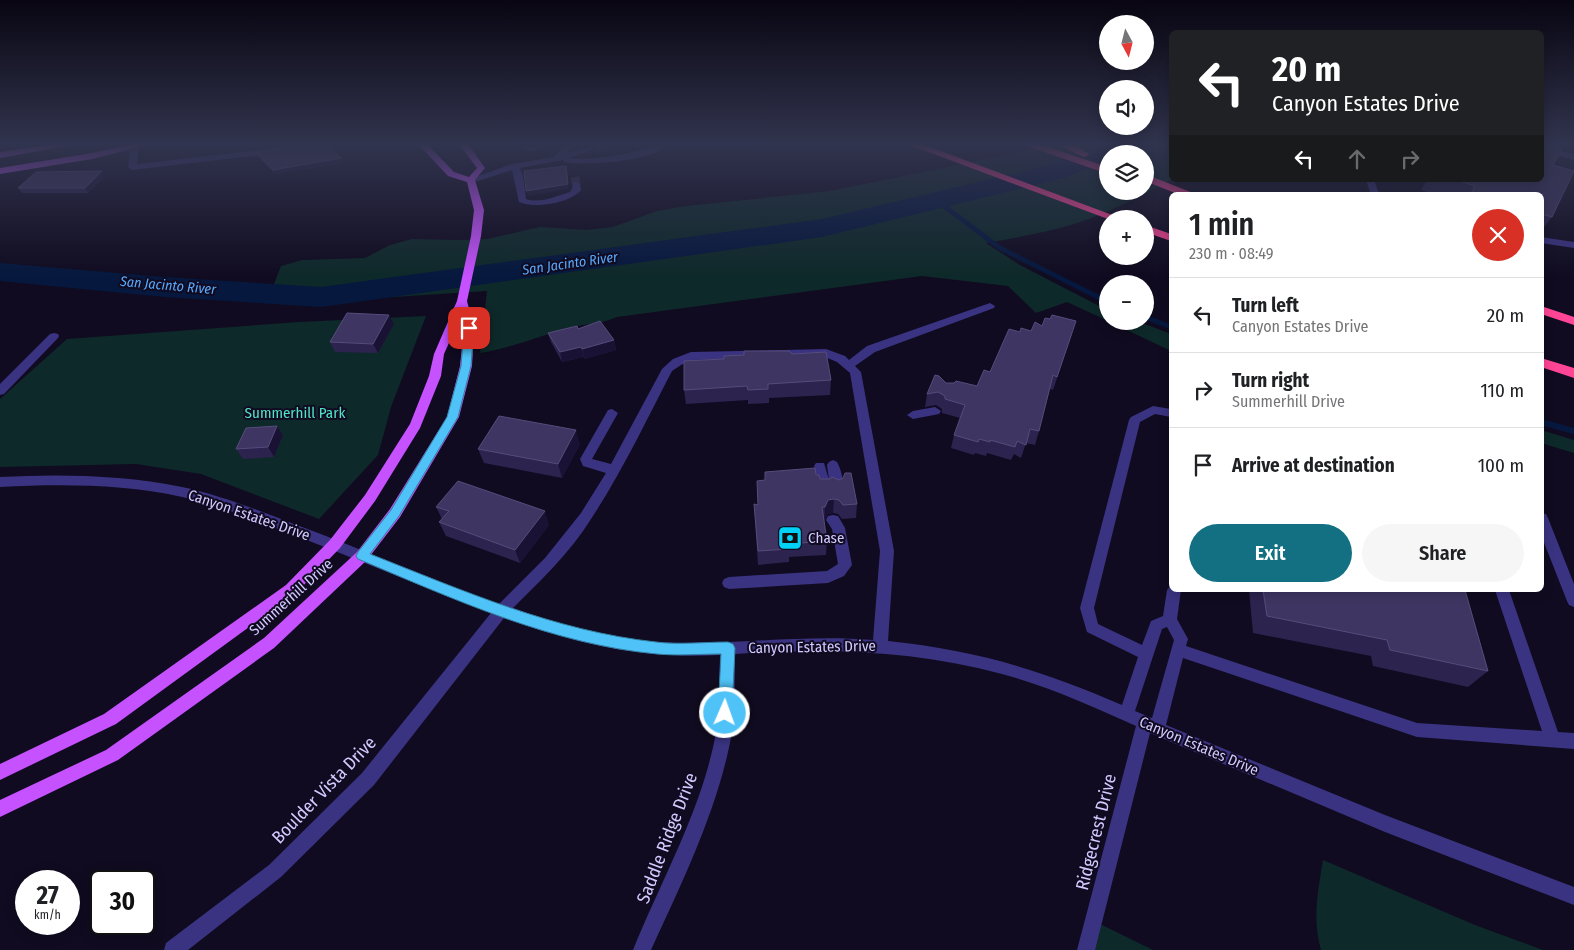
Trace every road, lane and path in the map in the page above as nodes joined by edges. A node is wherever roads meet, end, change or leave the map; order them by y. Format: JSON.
{"nodes":[{"id":1,"x":473,"y":188,"type":"edge"},
{"id":2,"x":521,"y":188,"type":"edge"},
{"id":3,"x":577,"y":188,"type":"edge"},
{"id":4,"x":1034,"y":188,"type":"edge"},
{"id":5,"x":1099,"y":212,"type":"edge"},
{"id":6,"x":1154,"y":231,"type":"edge"},
{"id":7,"x":1169,"y":237,"type":"edge"},
{"id":8,"x":1544,"y":240,"type":"edge"},
{"id":9,"x":1574,"y":245,"type":"edge"},
{"id":10,"x":462,"y":301,"type":"junction"},
{"id":11,"x":990,"y":306,"type":"dead end"},
{"id":12,"x":1544,"y":311,"type":"edge"},
{"id":13,"x":1574,"y":321,"type":"edge"},
{"id":14,"x":54,"y":336,"type":"dead end"},
{"id":15,"x":1544,"y":363,"type":"edge"},
{"id":16,"x":848,"y":366,"type":"junction"},
{"id":17,"x":1574,"y":373,"type":"edge"},
{"id":18,"x":0,"y":391,"type":"edge"},
{"id":19,"x":935,"y":411,"type":"dead end"},
{"id":20,"x":612,"y":413,"type":"dead end"},
{"id":21,"x":1169,"y":413,"type":"edge"},
{"id":22,"x":913,"y":415,"type":"dead end"},
{"id":23,"x":827,"y":465,"type":"dead end"},
{"id":24,"x":614,"y":470,"type":"junction"},
{"id":25,"x":0,"y":482,"type":"edge"},
{"id":26,"x":831,"y":488,"type":"edge"},
{"id":27,"x":837,"y":522,"type":"dead end"},
{"id":28,"x":1544,"y":526,"type":"edge"},
{"id":29,"x":334,"y":544,"type":"junction"},
{"id":30,"x":362,"y":556,"type":"junction"},
{"id":31,"x":729,"y":583,"type":"dead end"},
{"id":32,"x":1174,"y":592,"type":"edge"},
{"id":33,"x":1503,"y":592,"type":"edge"},
{"id":34,"x":1574,"y":601,"type":"edge"},
{"id":35,"x":500,"y":612,"type":"junction"},
{"id":36,"x":1170,"y":620,"type":"junction"},
{"id":37,"x":880,"y":646,"type":"junction"},
{"id":38,"x":728,"y":648,"type":"junction"},
{"id":39,"x":1178,"y":650,"type":"junction"},
{"id":40,"x":1146,"y":654,"type":"junction"},
{"id":41,"x":1126,"y":715,"type":"junction"},
{"id":42,"x":1150,"y":726,"type":"junction"},
{"id":43,"x":1552,"y":739,"type":"junction"},
{"id":44,"x":1574,"y":741,"type":"edge"},
{"id":45,"x":0,"y":772,"type":"edge"},
{"id":46,"x":0,"y":809,"type":"edge"},
{"id":47,"x":1574,"y":896,"type":"edge"},
{"id":48,"x":173,"y":950,"type":"edge"},
{"id":49,"x":642,"y":950,"type":"edge"},
{"id":50,"x":1086,"y":950,"type":"edge"}],
"edges":[{"from":1,"to":10,"type":"main road","name":"Summerhill Drive"},
{"from":2,"to":3,"type":"street"},
{"from":4,"to":5,"type":"highway"},
{"from":6,"to":7,"type":"highway"},
{"from":8,"to":9,"type":"street"},
{"from":10,"to":29,"type":"main road","name":"Summerhill Drive"},
{"from":10,"to":30,"type":"main road","name":"Summerhill Drive"},
{"from":11,"to":16,"type":"street"},
{"from":12,"to":13,"type":"highway"},
{"from":14,"to":18,"type":"street"},
{"from":15,"to":17,"type":"highway"},
{"from":16,"to":24,"type":"street","name":"Boulder Vista Drive"},
{"from":16,"to":37,"type":"street"},
{"from":19,"to":22,"type":"street"},
{"from":20,"to":24,"type":"street"},
{"from":21,"to":40,"type":"street"},
{"from":23,"to":26,"type":"street"},
{"from":24,"to":35,"type":"street","name":"Boulder Vista Drive"},
{"from":25,"to":29,"type":"street","name":"Canyon Estates Drive"},
{"from":27,"to":31,"type":"street"},
{"from":28,"to":34,"type":"street"},
{"from":29,"to":30,"type":"street","name":"Canyon Estates Drive"},
{"from":29,"to":45,"type":"main road","name":"Summerhill Drive"},
{"from":30,"to":35,"type":"street","name":"Canyon Estates Drive"},
{"from":30,"to":46,"type":"main road","name":"Summerhill Drive"},
{"from":32,"to":36,"type":"street"},
{"from":33,"to":43,"type":"street"},
{"from":35,"to":38,"type":"street","name":"Canyon Estates Drive"},
{"from":35,"to":48,"type":"street","name":"Boulder Vista Drive"},
{"from":36,"to":39,"type":"street"},
{"from":36,"to":40,"type":"street"},
{"from":37,"to":38,"type":"street","name":"Canyon Estates Drive"},
{"from":37,"to":41,"type":"street","name":"Canyon Estates Drive"},
{"from":38,"to":49,"type":"street","name":"Saddle Ridge Drive"},
{"from":39,"to":42,"type":"street","name":"Ridgecrest Drive"},
{"from":39,"to":43,"type":"street"},
{"from":40,"to":41,"type":"street"},
{"from":41,"to":42,"type":"street","name":"Canyon Estates Drive"},
{"from":42,"to":47,"type":"street","name":"Canyon Estates Drive"},
{"from":42,"to":50,"type":"street","name":"Ridgecrest Drive"},
{"from":43,"to":44,"type":"street"}]}
